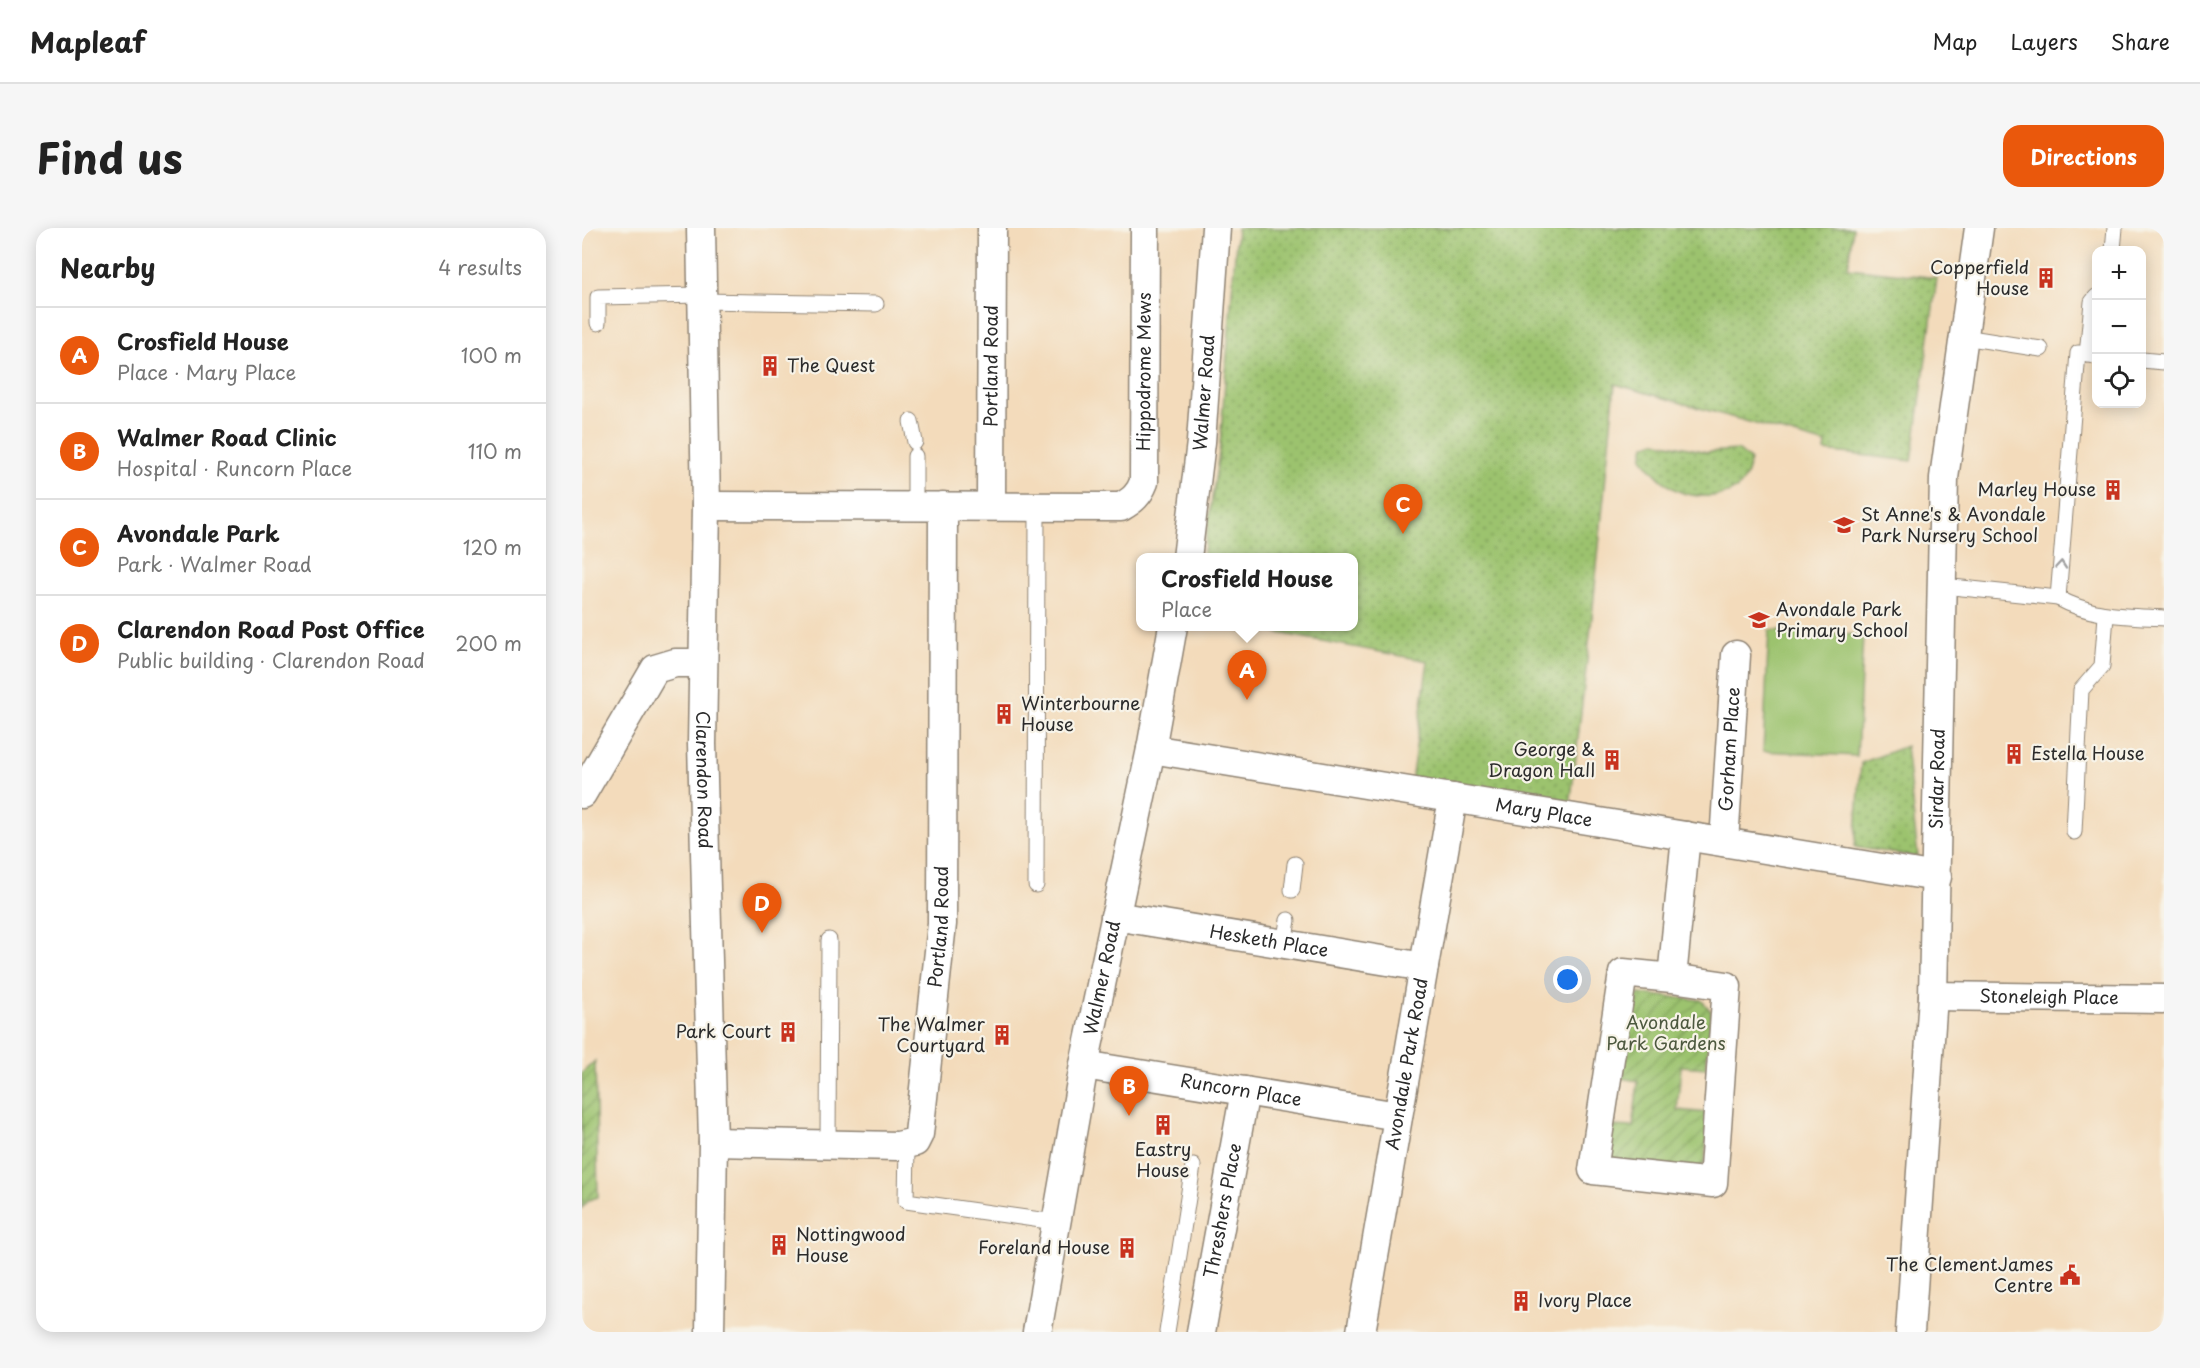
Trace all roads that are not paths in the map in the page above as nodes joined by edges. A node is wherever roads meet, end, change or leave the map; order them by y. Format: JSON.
{"nodes":[{"id":1,"x":701,"y":228,"type":"edge"},
{"id":2,"x":992,"y":228,"type":"edge"},
{"id":3,"x":1145,"y":228,"type":"edge"},
{"id":4,"x":1216,"y":228,"type":"edge"},
{"id":5,"x":1979,"y":228,"type":"edge"},
{"id":6,"x":2115,"y":228,"type":"edge"},
{"id":7,"x":2113,"y":246,"type":"edge"},
{"id":8,"x":702,"y":298,"type":"junction"},
{"id":9,"x":2094,"y":300,"type":"edge"},
{"id":10,"x":876,"y":304,"type":"dead end"},
{"id":11,"x":598,"y":323,"type":"dead end"},
{"id":12,"x":1964,"y":337,"type":"junction"},
{"id":13,"x":2041,"y":348,"type":"dead end"},
{"id":14,"x":2092,"y":354,"type":"edge"},
{"id":15,"x":2092,"y":355,"type":"edge"},
{"id":16,"x":2146,"y":360,"type":"edge"},
{"id":17,"x":2164,"y":362,"type":"edge"},
{"id":18,"x":911,"y":422,"type":"dead end"},
{"id":19,"x":706,"y":506,"type":"junction"},
{"id":20,"x":929,"y":506,"type":"junction"},
{"id":21,"x":991,"y":506,"type":"junction"},
{"id":22,"x":1037,"y":506,"type":"junction"},
{"id":23,"x":1187,"y":553,"type":"edge"},
{"id":24,"x":1942,"y":586,"type":"junction"},
{"id":25,"x":2058,"y":598,"type":"junction"},
{"id":26,"x":2106,"y":616,"type":"junction"},
{"id":27,"x":2164,"y":618,"type":"edge"},
{"id":28,"x":1172,"y":631,"type":"edge"},
{"id":29,"x":1736,"y":655,"type":"dead end"},
{"id":30,"x":702,"y":663,"type":"junction"},
{"id":31,"x":1151,"y":749,"type":"junction"},
{"id":32,"x":582,"y":794,"type":"edge"},
{"id":33,"x":1453,"y":798,"type":"junction"},
{"id":34,"x":2074,"y":832,"type":"dead end"},
{"id":35,"x":1686,"y":836,"type":"junction"},
{"id":36,"x":1724,"y":842,"type":"junction"},
{"id":37,"x":1296,"y":864,"type":"dead end"},
{"id":38,"x":1937,"y":877,"type":"junction"},
{"id":39,"x":1036,"y":885,"type":"dead end"},
{"id":40,"x":1292,"y":890,"type":"dead end"},
{"id":41,"x":1115,"y":916,"type":"junction"},
{"id":42,"x":829,"y":940,"type":"dead end"},
{"id":43,"x":1424,"y":967,"type":"junction"},
{"id":44,"x":1672,"y":978,"type":"junction"},
{"id":45,"x":1933,"y":996,"type":"junction"},
{"id":46,"x":2164,"y":999,"type":"edge"},
{"id":47,"x":1084,"y":1065,"type":"junction"},
{"id":48,"x":1245,"y":1091,"type":"junction"},
{"id":49,"x":1398,"y":1116,"type":"junction"},
{"id":50,"x":713,"y":1142,"type":"junction"},
{"id":51,"x":828,"y":1144,"type":"junction"},
{"id":52,"x":907,"y":1146,"type":"junction"},
{"id":53,"x":1193,"y":1166,"type":"dead end"},
{"id":54,"x":1055,"y":1222,"type":"junction"},
{"id":55,"x":709,"y":1331,"type":"edge"},
{"id":56,"x":1037,"y":1332,"type":"edge"},
{"id":57,"x":1167,"y":1332,"type":"edge"},
{"id":58,"x":1202,"y":1332,"type":"edge"},
{"id":59,"x":1361,"y":1332,"type":"edge"},
{"id":60,"x":1910,"y":1332,"type":"edge"}],
"edges":[{"from":1,"to":8,"type":"street","name":"Clarendon Road"},
{"from":2,"to":21,"type":"street","name":"Portland Road"},
{"from":3,"to":22,"type":"street","name":"Hippodrome Mews"},
{"from":4,"to":23,"type":"street","name":"Walmer Road"},
{"from":5,"to":12,"type":"street","name":"Sirdar Road"},
{"from":6,"to":7,"type":"lane"},
{"from":8,"to":10,"type":"lane"},
{"from":8,"to":11,"type":"lane"},
{"from":8,"to":19,"type":"street","name":"Clarendon Road"},
{"from":9,"to":14,"type":"lane"},
{"from":12,"to":13,"type":"lane"},
{"from":12,"to":24,"type":"street","name":"Sirdar Road"},
{"from":25,"to":15,"type":"lane","one_way":true},
{"from":16,"to":17,"type":"lane"},
{"from":18,"to":20,"type":"lane"},
{"from":19,"to":20,"type":"street"},
{"from":19,"to":30,"type":"street","name":"Clarendon Road"},
{"from":20,"to":21,"type":"street"},
{"from":20,"to":52,"type":"street","name":"Portland Road"},
{"from":21,"to":22,"type":"street"},
{"from":22,"to":39,"type":"lane"},
{"from":24,"to":25,"type":"lane"},
{"from":24,"to":38,"type":"street","name":"Sirdar Road"},
{"from":25,"to":26,"type":"lane"},
{"from":26,"to":27,"type":"lane"},
{"from":26,"to":34,"type":"lane"},
{"from":28,"to":31,"type":"street","name":"Walmer Road"},
{"from":29,"to":36,"type":"street","name":"Gorham Place"},
{"from":30,"to":32,"type":"street"},
{"from":30,"to":50,"type":"street","name":"Clarendon Road"},
{"from":31,"to":33,"type":"street","name":"Mary Place"},
{"from":31,"to":41,"type":"street","name":"Walmer Road"},
{"from":33,"to":35,"type":"street","name":"Mary Place"},
{"from":33,"to":43,"type":"street","name":"Avondale Park Road"},
{"from":35,"to":36,"type":"street","name":"Mary Place"},
{"from":35,"to":44,"type":"street"},
{"from":36,"to":38,"type":"street","name":"Mary Place"},
{"from":37,"to":40,"type":"lane"},
{"from":38,"to":45,"type":"street","name":"Sirdar Road"},
{"from":41,"to":43,"type":"street","name":"Hesketh Place"},
{"from":41,"to":47,"type":"street","name":"Walmer Road"},
{"from":42,"to":51,"type":"lane"},
{"from":43,"to":49,"type":"street","name":"Avondale Park Road"},
{"from":44,"to":44,"type":"street"},
{"from":45,"to":46,"type":"street","name":"Stoneleigh Place"},
{"from":45,"to":60,"type":"street","name":"Sirdar Road"},
{"from":47,"to":48,"type":"street","name":"Runcorn Place"},
{"from":47,"to":54,"type":"street","name":"Walmer Road"},
{"from":48,"to":49,"type":"street","name":"Runcorn Place"},
{"from":48,"to":58,"type":"street","name":"Threshers Place"},
{"from":49,"to":59,"type":"street","name":"Avondale Park Road"},
{"from":50,"to":51,"type":"street"},
{"from":50,"to":55,"type":"street","name":"Clarendon Road"},
{"from":51,"to":52,"type":"street"},
{"from":52,"to":54,"type":"lane"},
{"from":53,"to":57,"type":"lane"},
{"from":54,"to":56,"type":"street","name":"Walmer Road"}]}
